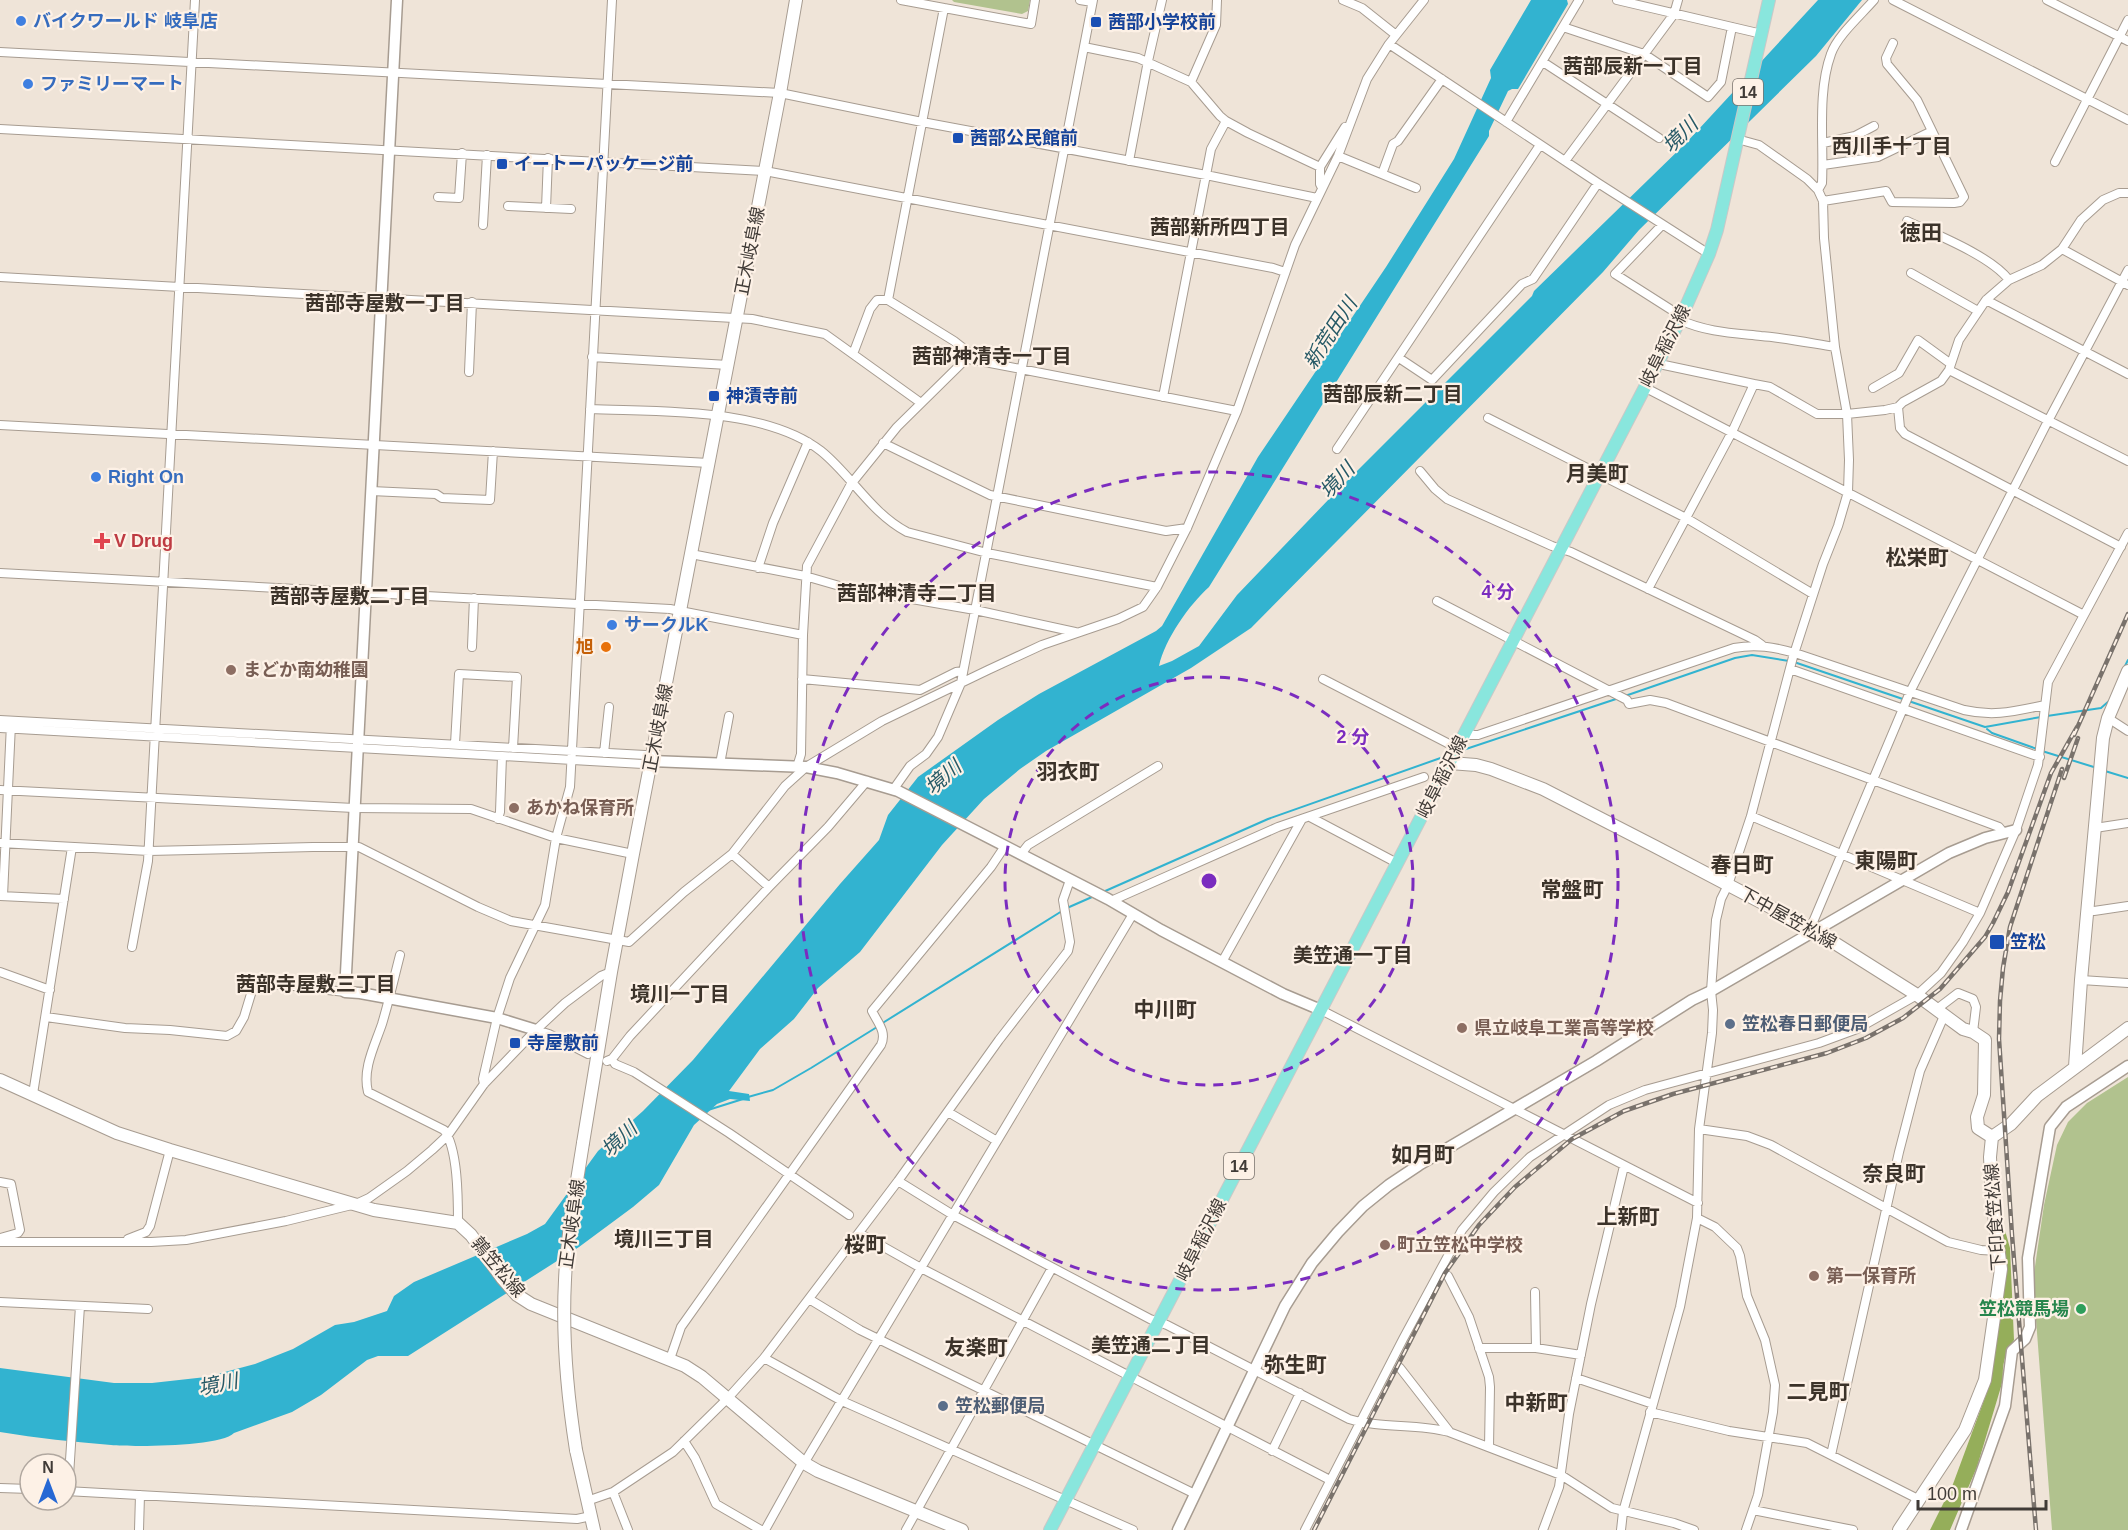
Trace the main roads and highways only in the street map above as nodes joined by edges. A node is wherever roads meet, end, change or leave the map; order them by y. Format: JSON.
{"nodes":[{"id":1,"x":796,"y":0,"type":"edge"},
{"id":2,"x":1769,"y":0,"type":"edge"},
{"id":3,"x":2128,"y":672,"type":"edge"},
{"id":4,"x":1454,"y":755,"type":"junction"},
{"id":5,"x":2128,"y":1028,"type":"edge"},
{"id":6,"x":2075,"y":1066,"type":"junction"},
{"id":7,"x":0,"y":1080,"type":"edge"},
{"id":8,"x":1992,"y":1137,"type":"junction"},
{"id":9,"x":594,"y":1530,"type":"edge"},
{"id":10,"x":962,"y":1530,"type":"edge"},
{"id":11,"x":1050,"y":1530,"type":"edge"},
{"id":12,"x":1899,"y":1530,"type":"edge"}],
"edges":[{"from":1,"to":9,"type":"main road","name":"正木岐阜線","bridge":true},
{"from":2,"to":4,"type":"main road","name":"岐阜稲沢線","number":"14"},
{"from":3,"to":6,"type":"main road"},
{"from":4,"to":8,"type":"main road","name":"下中屋笠松線"},
{"from":4,"to":11,"type":"main road","name":"岐阜稲沢線","number":"14"},
{"from":5,"to":6,"type":"main road"},
{"from":6,"to":8,"type":"main road","name":"下印食笠松線"},
{"from":7,"to":10,"type":"main road","name":"鶉笠松線"},
{"from":8,"to":12,"type":"main road","name":"下印食笠松線"}]}
